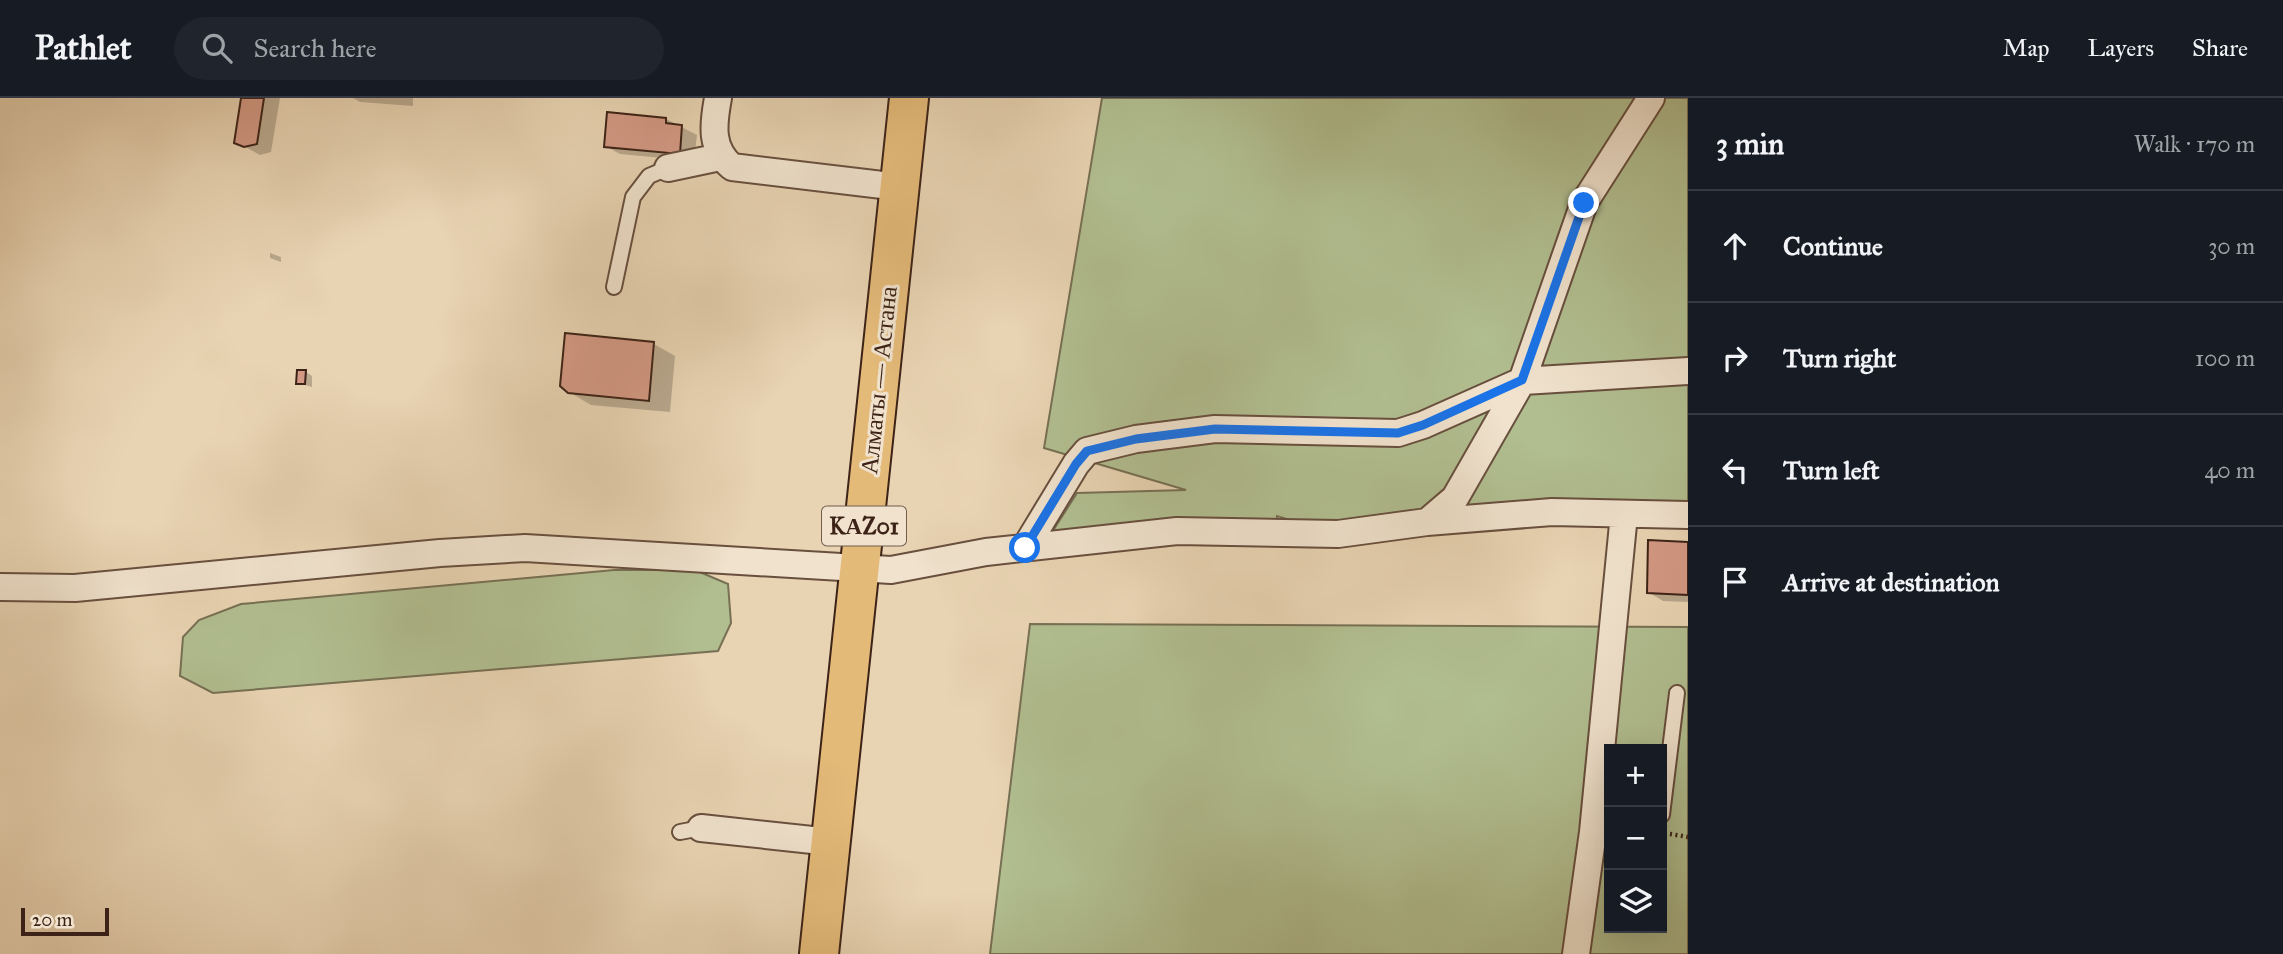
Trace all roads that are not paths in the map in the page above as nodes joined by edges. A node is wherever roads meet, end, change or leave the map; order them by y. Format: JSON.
{"nodes":[{"id":1,"x":718,"y":98,"type":"edge"},
{"id":2,"x":909,"y":98,"type":"edge"},
{"id":3,"x":1651,"y":98,"type":"edge"},
{"id":4,"x":720,"y":157,"type":"junction"},
{"id":5,"x":668,"y":168,"type":"joint"},
{"id":6,"x":899,"y":187,"type":"junction"},
{"id":7,"x":614,"y":287,"type":"dead end"},
{"id":8,"x":1688,"y":371,"type":"edge"},
{"id":9,"x":1522,"y":380,"type":"junction"},
{"id":10,"x":1624,"y":514,"type":"junction"},
{"id":11,"x":1688,"y":515,"type":"edge"},
{"id":12,"x":1427,"y":522,"type":"junction"},
{"id":13,"x":1025,"y":548,"type":"junction"},
{"id":14,"x":859,"y":569,"type":"junction"},
{"id":15,"x":0,"y":587,"type":"edge"},
{"id":16,"x":1677,"y":693,"type":"dead end"},
{"id":17,"x":1663,"y":807,"type":"edge"},
{"id":18,"x":690,"y":830,"type":"dead end"},
{"id":19,"x":1601,"y":838,"type":"edge"},
{"id":20,"x":831,"y":842,"type":"junction"},
{"id":21,"x":819,"y":954,"type":"edge"},
{"id":22,"x":1576,"y":954,"type":"edge"}],
"edges":[{"from":1,"to":4,"type":"street"},
{"from":2,"to":6,"type":"highway","name":"Алматы — Астана","number":"KАZ01"},
{"from":3,"to":9,"type":"street"},
{"from":4,"to":5,"type":"street"},
{"from":4,"to":6,"type":"street"},
{"from":5,"to":7,"type":"lane"},
{"from":6,"to":14,"type":"highway","name":"Алматы — Астана","number":"KАZ01"},
{"from":8,"to":9,"type":"street"},
{"from":9,"to":12,"type":"street"},
{"from":9,"to":13,"type":"street"},
{"from":10,"to":11,"type":"street"},
{"from":10,"to":12,"type":"street"},
{"from":10,"to":19,"type":"street"},
{"from":12,"to":13,"type":"street"},
{"from":13,"to":14,"type":"street"},
{"from":14,"to":15,"type":"street"},
{"from":14,"to":20,"type":"highway","name":"Алматы — Астана","number":"KАZ01"},
{"from":16,"to":17,"type":"lane"},
{"from":18,"to":20,"type":"street"},
{"from":19,"to":22,"type":"street"},
{"from":20,"to":21,"type":"highway","name":"Алматы — Астана","number":"KАZ01"}]}
